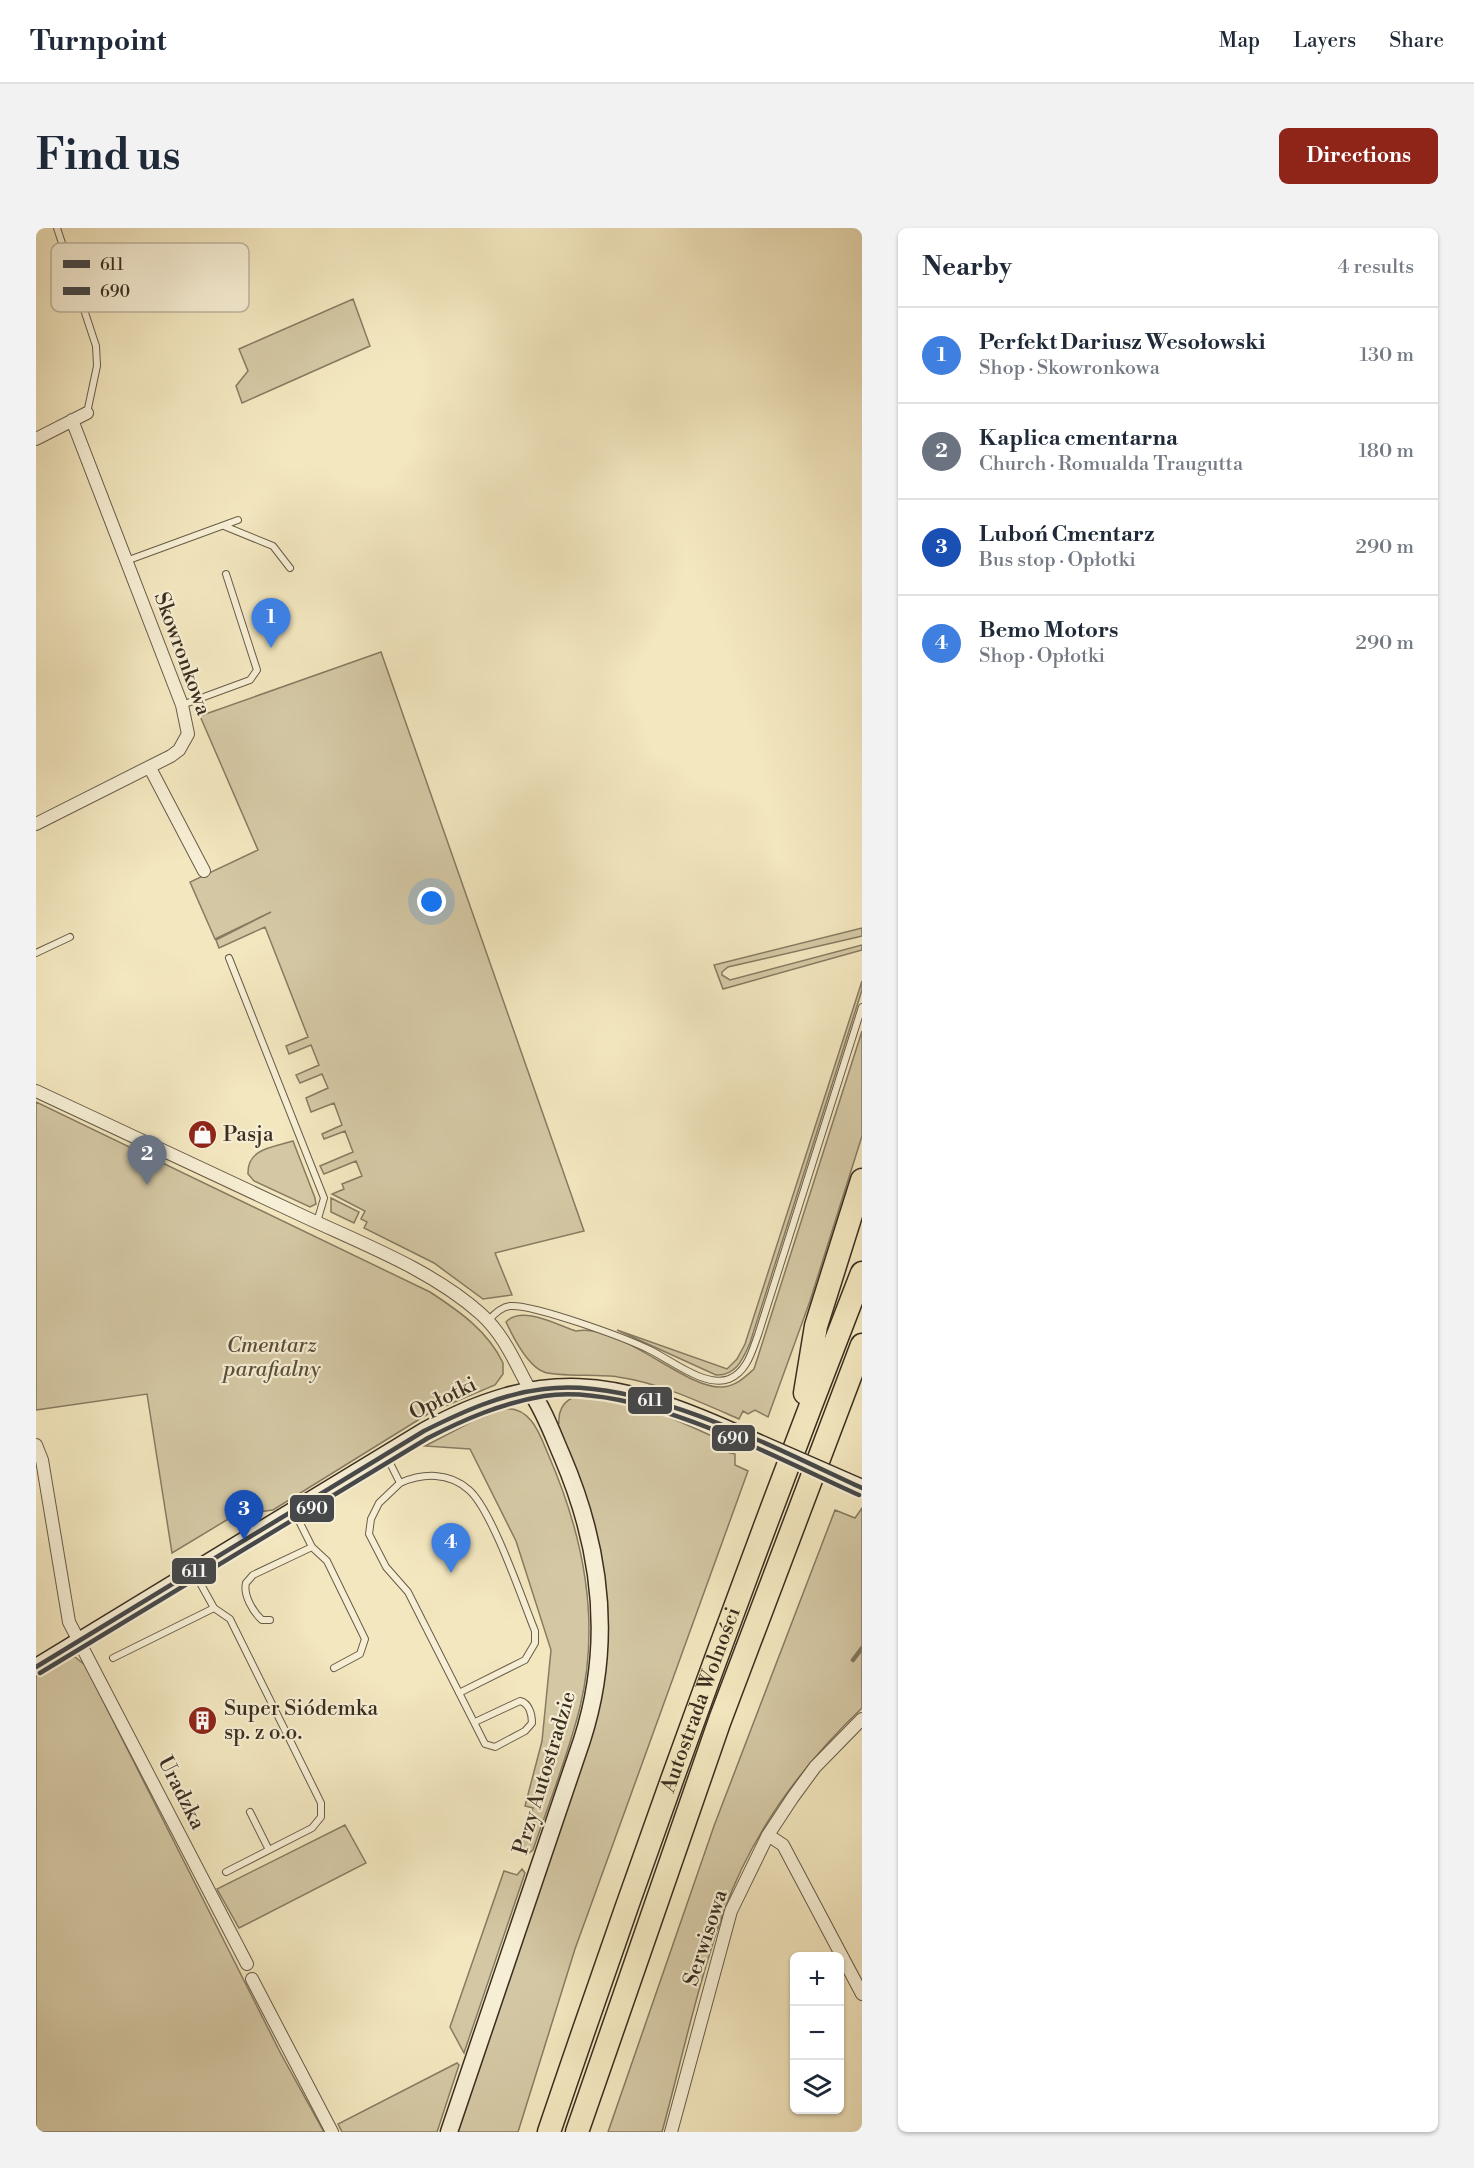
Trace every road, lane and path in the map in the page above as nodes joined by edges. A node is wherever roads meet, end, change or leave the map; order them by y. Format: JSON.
{"nodes":[{"id":1,"x":57,"y":228,"type":"edge"},
{"id":2,"x":62,"y":243,"type":"edge"},
{"id":3,"x":85,"y":312,"type":"edge"},
{"id":4,"x":87,"y":413,"type":"joint"},
{"id":5,"x":72,"y":420,"type":"junction"},
{"id":6,"x":36,"y":439,"type":"edge"},
{"id":7,"x":238,"y":520,"type":"dead end"},
{"id":8,"x":223,"y":526,"type":"junction"},
{"id":9,"x":126,"y":561,"type":"junction"},
{"id":10,"x":290,"y":568,"type":"dead end"},
{"id":11,"x":226,"y":574,"type":"dead end"},
{"id":12,"x":182,"y":705,"type":"junction"},
{"id":13,"x":150,"y":768,"type":"junction"},
{"id":14,"x":36,"y":824,"type":"edge"},
{"id":15,"x":204,"y":871,"type":"dead end"},
{"id":16,"x":70,"y":937,"type":"dead end"},
{"id":17,"x":36,"y":953,"type":"edge"},
{"id":18,"x":229,"y":958,"type":"dead end"},
{"id":19,"x":862,"y":1007,"type":"edge"},
{"id":20,"x":36,"y":1091,"type":"edge"},
{"id":21,"x":862,"y":1180,"type":"edge"},
{"id":22,"x":316,"y":1222,"type":"junction"},
{"id":23,"x":862,"y":1273,"type":"edge"},
{"id":24,"x":488,"y":1321,"type":"junction"},
{"id":25,"x":862,"y":1345,"type":"edge"},
{"id":26,"x":530,"y":1390,"type":"junction"},
{"id":27,"x":796,"y":1441,"type":"junction"},
{"id":28,"x":36,"y":1445,"type":"edge"},
{"id":29,"x":386,"y":1454,"type":"junction"},
{"id":30,"x":400,"y":1483,"type":"junction"},
{"id":31,"x":862,"y":1488,"type":"edge"},
{"id":32,"x":238,"y":1507,"type":"dead end"},
{"id":33,"x":294,"y":1510,"type":"junction"},
{"id":34,"x":252,"y":1536,"type":"junction"},
{"id":35,"x":312,"y":1547,"type":"junction"},
{"id":36,"x":194,"y":1571,"type":"junction"},
{"id":37,"x":214,"y":1608,"type":"junction"},
{"id":38,"x":270,"y":1620,"type":"dead end"},
{"id":39,"x":75,"y":1637,"type":"junction"},
{"id":40,"x":113,"y":1658,"type":"dead end"},
{"id":41,"x":36,"y":1667,"type":"edge"},
{"id":42,"x":334,"y":1668,"type":"dead end"},
{"id":43,"x":459,"y":1693,"type":"junction"},
{"id":44,"x":862,"y":1719,"type":"edge"},
{"id":45,"x":475,"y":1722,"type":"junction"},
{"id":46,"x":250,"y":1812,"type":"dead end"},
{"id":47,"x":768,"y":1835,"type":"junction"},
{"id":48,"x":269,"y":1850,"type":"junction"},
{"id":49,"x":226,"y":1872,"type":"dead end"},
{"id":50,"x":246,"y":1964,"type":"dead end"},
{"id":51,"x":252,"y":1979,"type":"dead end"},
{"id":52,"x":862,"y":1994,"type":"edge"},
{"id":53,"x":332,"y":2132,"type":"edge"},
{"id":54,"x":450,"y":2132,"type":"edge"},
{"id":55,"x":549,"y":2132,"type":"edge"},
{"id":56,"x":577,"y":2132,"type":"edge"},
{"id":57,"x":671,"y":2132,"type":"edge"}],
"edges":[{"from":1,"to":2,"type":"lane"},
{"from":3,"to":4,"type":"lane"},
{"from":4,"to":5,"type":"street"},
{"from":5,"to":6,"type":"street"},
{"from":5,"to":9,"type":"street","name":"Skowronkowa"},
{"from":7,"to":8,"type":"lane"},
{"from":8,"to":9,"type":"lane"},
{"from":8,"to":10,"type":"lane"},
{"from":9,"to":12,"type":"street","name":"Skowronkowa"},
{"from":11,"to":12,"type":"lane"},
{"from":12,"to":13,"type":"street","name":"Skowronkowa"},
{"from":13,"to":14,"type":"street","name":"Skowronkowa"},
{"from":13,"to":15,"type":"street"},
{"from":16,"to":17,"type":"lane"},
{"from":18,"to":22,"type":"lane"},
{"from":19,"to":24,"type":"lane"},
{"from":20,"to":22,"type":"street"},
{"from":21,"to":27,"type":"highway"},
{"from":22,"to":24,"type":"street"},
{"from":23,"to":27,"type":"highway","name":"Autostrada Wolności"},
{"from":24,"to":26,"type":"street"},
{"from":25,"to":56,"type":"highway"},
{"from":26,"to":29,"type":"street","name":"Opłotki"},
{"from":26,"to":31,"type":"street","name":"Opłotki","bridge":true},
{"from":26,"to":54,"type":"street","name":"Przy Autostradzie"},
{"from":27,"to":55,"type":"highway","name":"Autostrada Wolności"},
{"from":28,"to":39,"type":"street","name":"Uradzka"},
{"from":29,"to":30,"type":"lane"},
{"from":29,"to":33,"type":"street","name":"Opłotki"},
{"from":30,"to":43,"type":"lane"},
{"from":30,"to":43,"type":"lane"},
{"from":32,"to":34,"type":"lane"},
{"from":33,"to":34,"type":"street","name":"Opłotki"},
{"from":33,"to":35,"type":"lane"},
{"from":34,"to":36,"type":"street","name":"Opłotki"},
{"from":35,"to":38,"type":"lane"},
{"from":35,"to":42,"type":"lane"},
{"from":36,"to":37,"type":"lane"},
{"from":36,"to":39,"type":"street","name":"Opłotki"},
{"from":37,"to":40,"type":"lane"},
{"from":37,"to":48,"type":"lane"},
{"from":39,"to":41,"type":"street","name":"Opłotki"},
{"from":39,"to":50,"type":"street","name":"Uradzka"},
{"from":43,"to":45,"type":"lane"},
{"from":44,"to":47,"type":"street","name":"Serwisowa"},
{"from":45,"to":45,"type":"lane"},
{"from":46,"to":48,"type":"lane"},
{"from":47,"to":52,"type":"street"},
{"from":47,"to":57,"type":"street","name":"Serwisowa"},
{"from":48,"to":49,"type":"lane"},
{"from":51,"to":53,"type":"street"}]}
